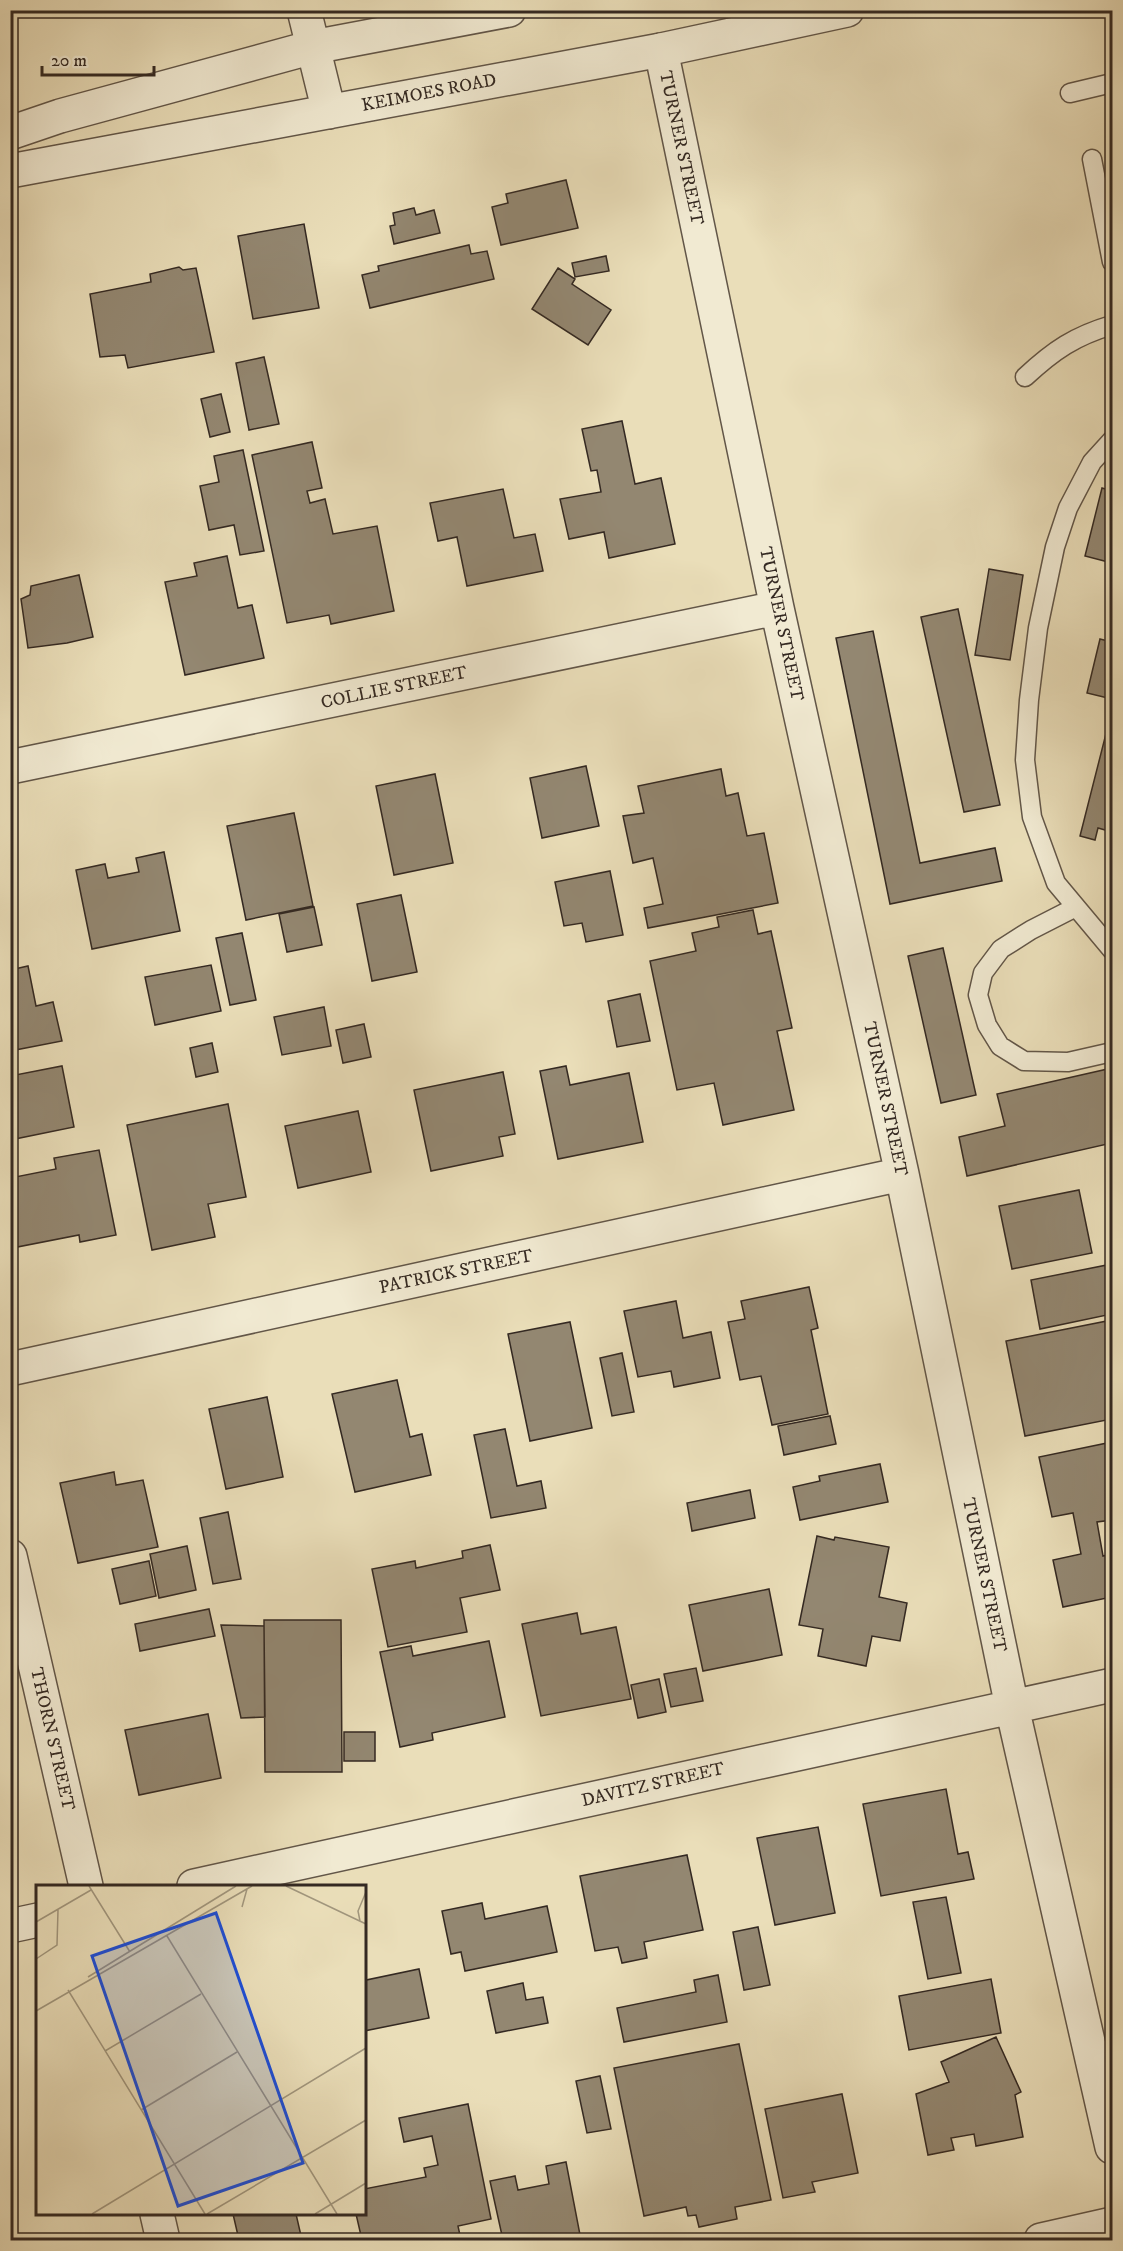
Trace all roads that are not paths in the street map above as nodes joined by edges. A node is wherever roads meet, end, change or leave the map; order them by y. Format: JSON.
{"nodes":[{"id":1,"x":304,"y":10,"type":"edge"},
{"id":2,"x":509,"y":10,"type":"edge"},
{"id":3,"x":847,"y":10,"type":"edge"},
{"id":4,"x":313,"y":47,"type":"junction"},
{"id":5,"x":661,"y":50,"type":"junction"},
{"id":6,"x":1113,"y":83,"type":"edge"},
{"id":7,"x":1070,"y":93,"type":"dead end"},
{"id":8,"x":329,"y":112,"type":"junction"},
{"id":9,"x":10,"y":133,"type":"edge"},
{"id":10,"x":1092,"y":159,"type":"dead end"},
{"id":11,"x":10,"y":171,"type":"edge"},
{"id":12,"x":1113,"y":262,"type":"edge"},
{"id":13,"x":1113,"y":325,"type":"edge"},
{"id":14,"x":1025,"y":377,"type":"dead end"},
{"id":15,"x":1113,"y":440,"type":"edge"},
{"id":16,"x":777,"y":608,"type":"junction"},
{"id":17,"x":10,"y":767,"type":"edge"},
{"id":18,"x":1076,"y":907,"type":"junction"},
{"id":19,"x":1113,"y":950,"type":"edge"},
{"id":20,"x":1113,"y":1052,"type":"edge"},
{"id":21,"x":902,"y":1174,"type":"junction"},
{"id":22,"x":10,"y":1369,"type":"edge"},
{"id":23,"x":10,"y":1556,"type":"edge"},
{"id":24,"x":1113,"y":1685,"type":"edge"},
{"id":25,"x":1012,"y":1707,"type":"junction"},
{"id":26,"x":86,"y":1885,"type":"edge"},
{"id":27,"x":203,"y":1885,"type":"edge"},
{"id":28,"x":36,"y":1920,"type":"edge"},
{"id":29,"x":10,"y":1926,"type":"edge"},
{"id":30,"x":1113,"y":2147,"type":"edge"},
{"id":31,"x":157,"y":2215,"type":"edge"},
{"id":32,"x":1113,"y":2224,"type":"edge"},
{"id":33,"x":163,"y":2241,"type":"edge"},
{"id":34,"x":1041,"y":2241,"type":"edge"}],
"edges":[{"from":1,"to":4,"type":"street"},
{"from":2,"to":4,"type":"street"},
{"from":3,"to":5,"type":"street","name":"KEIMOES ROAD"},
{"from":4,"to":8,"type":"street"},
{"from":4,"to":9,"type":"street"},
{"from":5,"to":8,"type":"street","name":"KEIMOES ROAD"},
{"from":5,"to":16,"type":"street","name":"TURNER STREET"},
{"from":6,"to":7,"type":"lane"},
{"from":8,"to":11,"type":"street","name":"KEIMOES ROAD"},
{"from":10,"to":12,"type":"lane"},
{"from":13,"to":14,"type":"lane"},
{"from":15,"to":18,"type":"lane"},
{"from":16,"to":17,"type":"street","name":"COLLIE STREET"},
{"from":16,"to":21,"type":"street","name":"TURNER STREET"},
{"from":18,"to":19,"type":"lane"},
{"from":18,"to":20,"type":"lane"},
{"from":21,"to":22,"type":"street","name":"PATRICK STREET"},
{"from":21,"to":25,"type":"street","name":"TURNER STREET"},
{"from":23,"to":26,"type":"street","name":"THORN STREET"},
{"from":24,"to":25,"type":"street","name":"DAVITZ STREET"},
{"from":25,"to":27,"type":"street","name":"DAVITZ STREET"},
{"from":25,"to":30,"type":"street","name":"TURNER STREET"},
{"from":28,"to":29,"type":"street"},
{"from":31,"to":33,"type":"street"},
{"from":32,"to":34,"type":"street"}]}
